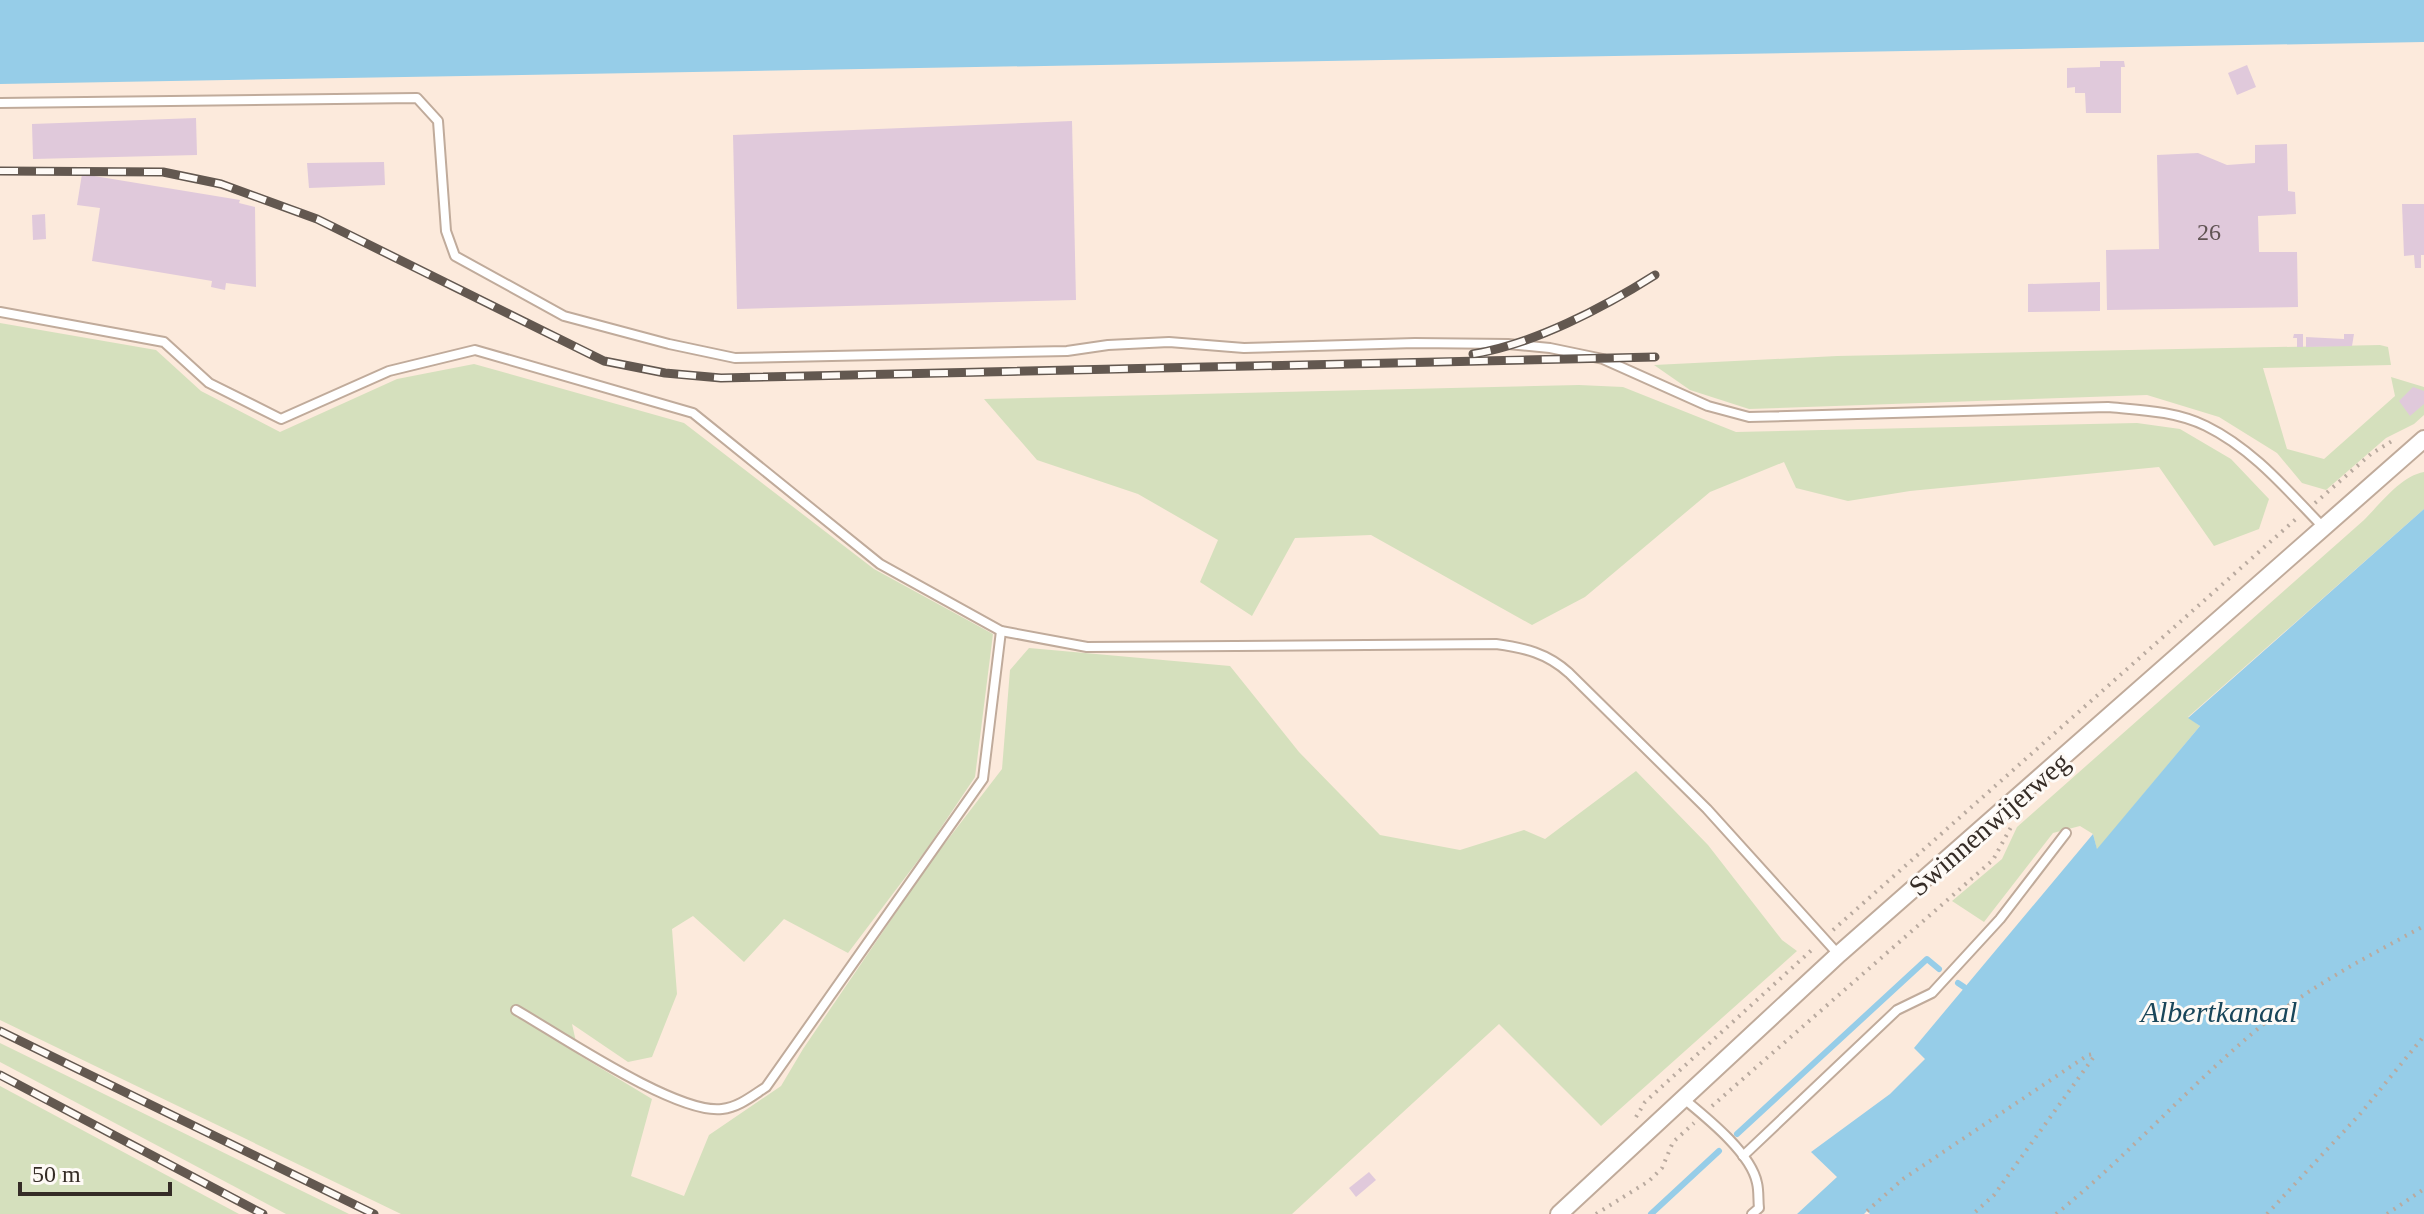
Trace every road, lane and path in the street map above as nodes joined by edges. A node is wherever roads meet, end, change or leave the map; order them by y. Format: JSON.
{"nodes":[{"id":1,"x":0,"y":103,"type":"edge"},
{"id":2,"x":0,"y":312,"type":"edge"},
{"id":3,"x":2394,"y":440,"type":"dead end"},
{"id":4,"x":2422,"y":444,"type":"edge"},
{"id":5,"x":2306,"y":510,"type":"junction"},
{"id":6,"x":2323,"y":527,"type":"junction"},
{"id":7,"x":1001,"y":631,"type":"junction"},
{"id":8,"x":2011,"y":827,"type":"dead end"},
{"id":9,"x":2066,"y":833,"type":"dead end"},
{"id":10,"x":2424,"y":926,"type":"edge"},
{"id":11,"x":1824,"y":938,"type":"junction"},
{"id":12,"x":1839,"y":954,"type":"junction"},
{"id":13,"x":516,"y":1010,"type":"dead end"},
{"id":14,"x":2424,"y":1036,"type":"edge"},
{"id":15,"x":1683,"y":1099,"type":"junction"},
{"id":16,"x":1703,"y":1114,"type":"junction"},
{"id":17,"x":1633,"y":1123,"type":"dead end"},
{"id":18,"x":1743,"y":1156,"type":"junction"},
{"id":19,"x":2424,"y":1189,"type":"edge"},
{"id":20,"x":1867,"y":1211,"type":"dead end"},
{"id":21,"x":1559,"y":1214,"type":"edge"},
{"id":22,"x":1596,"y":1214,"type":"edge"},
{"id":23,"x":1752,"y":1214,"type":"edge"},
{"id":24,"x":1973,"y":1214,"type":"edge"},
{"id":25,"x":2056,"y":1214,"type":"edge"},
{"id":26,"x":2267,"y":1214,"type":"edge"},
{"id":27,"x":2387,"y":1214,"type":"edge"}],
"edges":[{"from":1,"to":5,"type":"lane"},
{"from":2,"to":7,"type":"lane"},
{"from":3,"to":5,"type":"path"},
{"from":4,"to":6,"type":"street","name":"Swinnenwijerweg"},
{"from":5,"to":6,"type":"lane"},
{"from":5,"to":11,"type":"path"},
{"from":6,"to":12,"type":"street","name":"Swinnenwijerweg"},
{"from":7,"to":11,"type":"lane"},
{"from":7,"to":13,"type":"lane"},
{"from":8,"to":16,"type":"path"},
{"from":9,"to":18,"type":"lane"},
{"from":10,"to":25,"type":"path"},
{"from":11,"to":12,"type":"lane"},
{"from":11,"to":17,"type":"path"},
{"from":12,"to":15,"type":"street","name":"Swinnenwijerweg"},
{"from":14,"to":26,"type":"path"},
{"from":15,"to":16,"type":"lane"},
{"from":15,"to":21,"type":"street","name":"Swinnenwijerweg"},
{"from":16,"to":18,"type":"lane"},
{"from":16,"to":22,"type":"path"},
{"from":18,"to":23,"type":"lane"},
{"from":19,"to":27,"type":"path"},
{"from":20,"to":24,"type":"path"}]}
